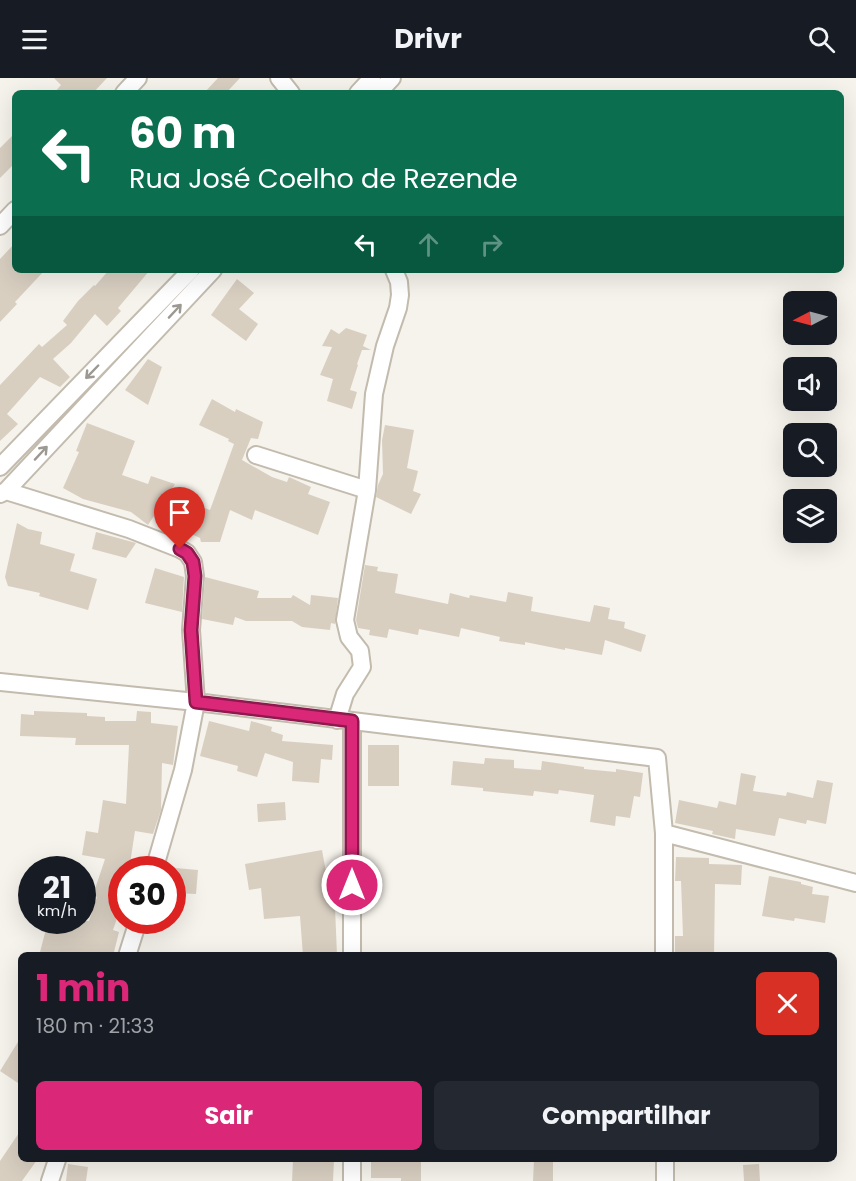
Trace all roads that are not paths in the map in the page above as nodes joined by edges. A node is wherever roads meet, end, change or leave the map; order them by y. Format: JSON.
{"nodes":[{"id":1,"x":138,"y":78,"type":"edge"},
{"id":2,"x":279,"y":78,"type":"edge"},
{"id":3,"x":372,"y":78,"type":"edge"},
{"id":4,"x":392,"y":78,"type":"edge"},
{"id":5,"x":127,"y":90,"type":"edge"},
{"id":6,"x":289,"y":90,"type":"edge"},
{"id":7,"x":361,"y":90,"type":"edge"},
{"id":8,"x":381,"y":90,"type":"edge"},
{"id":9,"x":12,"y":213,"type":"edge"},
{"id":10,"x":0,"y":226,"type":"edge"},
{"id":11,"x":188,"y":273,"type":"edge"},
{"id":12,"x":210,"y":273,"type":"edge"},
{"id":13,"x":395,"y":273,"type":"edge"},
{"id":14,"x":122,"y":341,"type":"junction"},
{"id":15,"x":135,"y":354,"type":"junction"},
{"id":16,"x":256,"y":455,"type":"dead end"},
{"id":17,"x":0,"y":467,"type":"edge"},
{"id":18,"x":367,"y":490,"type":"junction"},
{"id":19,"x":3,"y":493,"type":"edge"},
{"id":20,"x":0,"y":682,"type":"edge"},
{"id":21,"x":196,"y":702,"type":"junction"},
{"id":22,"x":345,"y":721,"type":"junction"},
{"id":23,"x":664,"y":833,"type":"junction"},
{"id":24,"x":158,"y":856,"type":"edge"},
{"id":25,"x":856,"y":883,"type":"edge"},
{"id":26,"x":134,"y":934,"type":"edge"},
{"id":27,"x":128,"y":952,"type":"edge"},
{"id":28,"x":352,"y":952,"type":"edge"},
{"id":29,"x":664,"y":952,"type":"edge"},
{"id":30,"x":56,"y":1162,"type":"edge"},
{"id":31,"x":352,"y":1162,"type":"edge"},
{"id":32,"x":665,"y":1162,"type":"edge"},
{"id":33,"x":50,"y":1181,"type":"edge"},
{"id":34,"x":352,"y":1181,"type":"edge"},
{"id":35,"x":665,"y":1181,"type":"edge"}],
"edges":[{"from":1,"to":5,"type":"street"},
{"from":2,"to":6,"type":"street"},
{"from":3,"to":7,"type":"street"},
{"from":4,"to":8,"type":"street"},
{"from":9,"to":10,"type":"street"},
{"from":11,"to":14,"type":"street"},
{"from":15,"to":12,"type":"street","one_way":true},
{"from":13,"to":18,"type":"street"},
{"from":14,"to":15,"type":"street"},
{"from":14,"to":17,"type":"street","one_way":true},
{"from":19,"to":15,"type":"street","one_way":true},
{"from":16,"to":18,"type":"street"},
{"from":18,"to":22,"type":"street"},
{"from":19,"to":21,"type":"street"},
{"from":20,"to":21,"type":"street"},
{"from":21,"to":22,"type":"street"},
{"from":21,"to":24,"type":"street"},
{"from":22,"to":23,"type":"street"},
{"from":22,"to":28,"type":"street"},
{"from":23,"to":25,"type":"street"},
{"from":23,"to":29,"type":"street"},
{"from":26,"to":27,"type":"street"},
{"from":30,"to":33,"type":"street"},
{"from":31,"to":34,"type":"street"},
{"from":32,"to":35,"type":"street"}]}
